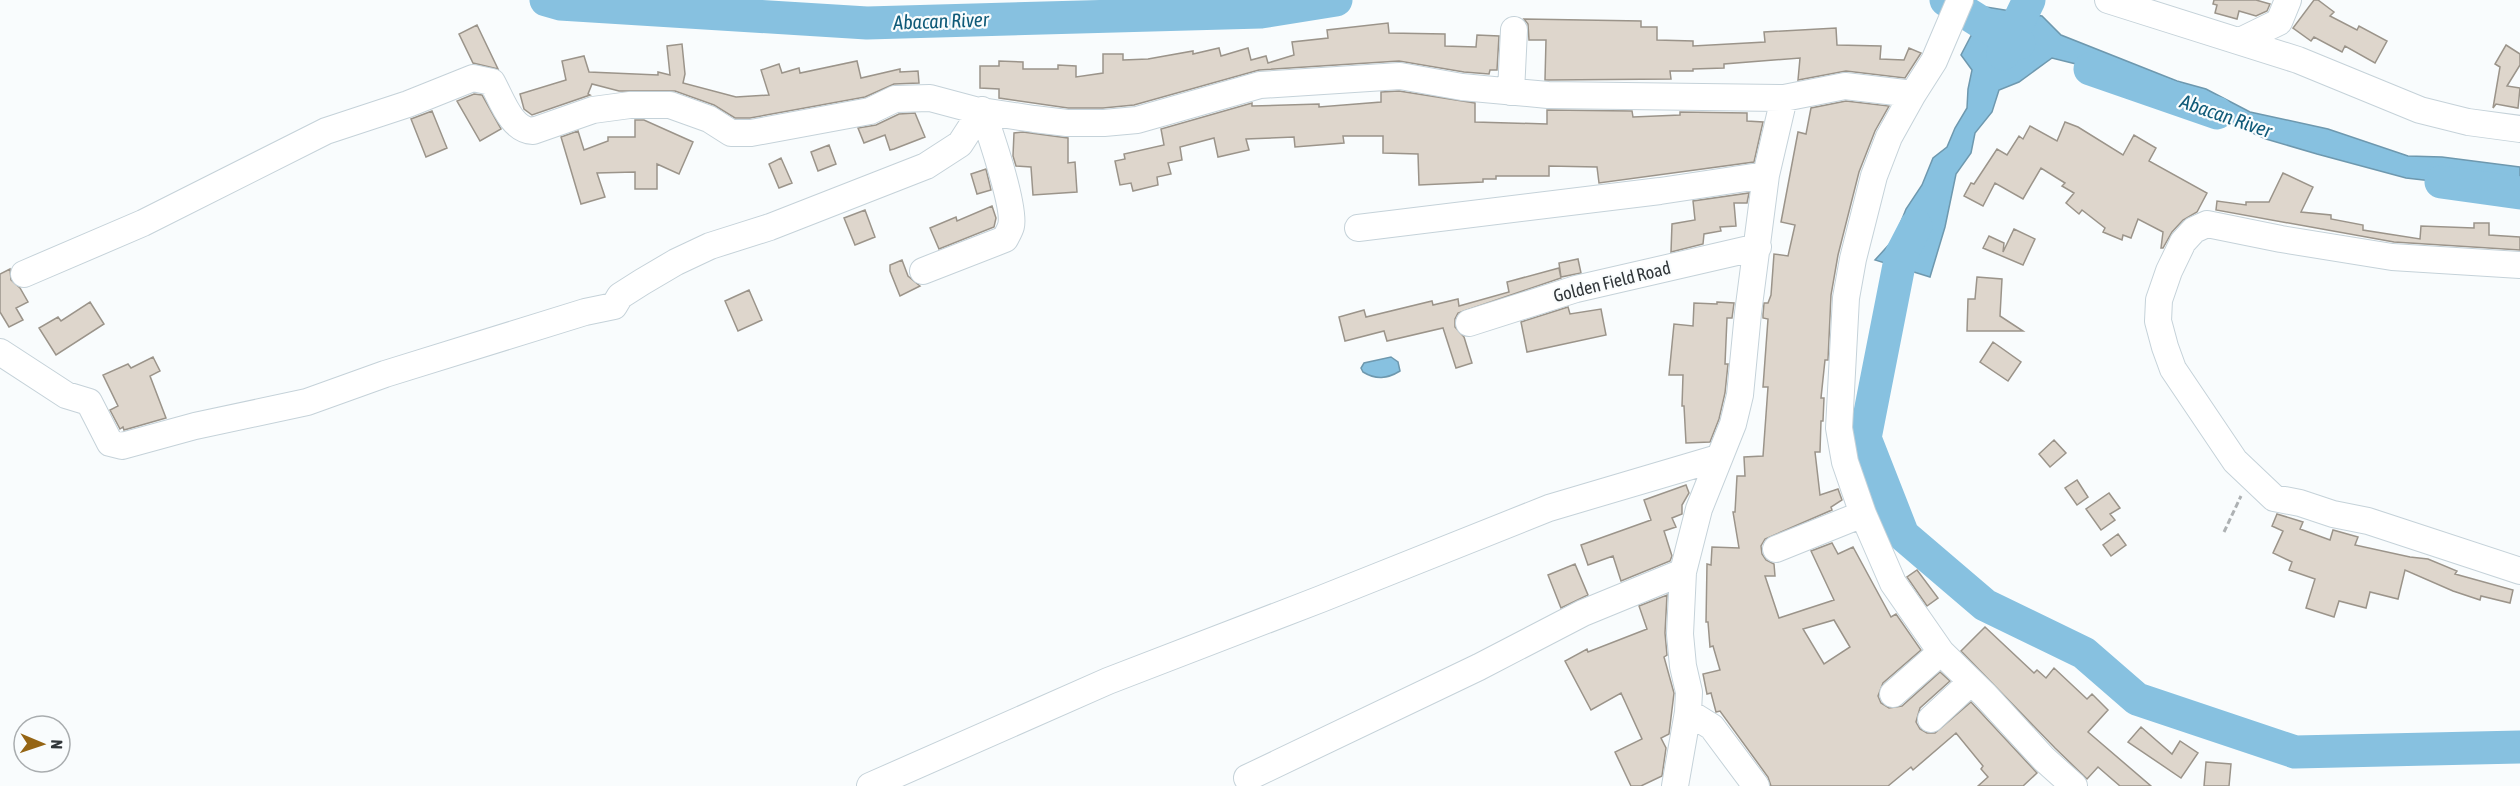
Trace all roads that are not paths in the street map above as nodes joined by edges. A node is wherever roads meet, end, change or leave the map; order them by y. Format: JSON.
{"nodes":[{"id":1,"x":1960,"y":0,"type":"edge"},
{"id":2,"x":2108,"y":0,"type":"edge"},
{"id":3,"x":2284,"y":11,"type":"edge"},
{"id":4,"x":1514,"y":30,"type":"dead end"},
{"id":5,"x":2240,"y":41,"type":"junction"},
{"id":6,"x":2298,"y":60,"type":"junction"},
{"id":7,"x":1511,"y":92,"type":"junction"},
{"id":8,"x":1913,"y":94,"type":"junction"},
{"id":9,"x":1784,"y":98,"type":"junction"},
{"id":10,"x":982,"y":110,"type":"junction"},
{"id":11,"x":2520,"y":129,"type":"edge"},
{"id":12,"x":1766,"y":175,"type":"junction"},
{"id":13,"x":1358,"y":228,"type":"dead end"},
{"id":14,"x":1758,"y":247,"type":"junction"},
{"id":15,"x":2520,"y":265,"type":"edge"},
{"id":16,"x":922,"y":271,"type":"dead end"},
{"id":17,"x":24,"y":274,"type":"dead end"},
{"id":18,"x":1468,"y":323,"type":"dead end"},
{"id":19,"x":0,"y":352,"type":"edge"},
{"id":20,"x":1718,"y":458,"type":"junction"},
{"id":21,"x":1863,"y":514,"type":"junction"},
{"id":22,"x":1776,"y":549,"type":"dead end"},
{"id":23,"x":2520,"y":571,"type":"edge"},
{"id":24,"x":1683,"y":572,"type":"junction"},
{"id":25,"x":1941,"y":652,"type":"junction"},
{"id":26,"x":1971,"y":682,"type":"junction"},
{"id":27,"x":1893,"y":694,"type":"dead end"},
{"id":28,"x":1689,"y":712,"type":"junction"},
{"id":29,"x":1931,"y":719,"type":"dead end"},
{"id":30,"x":1248,"y":778,"type":"dead end"},
{"id":31,"x":870,"y":786,"type":"edge"},
{"id":32,"x":1675,"y":786,"type":"edge"},
{"id":33,"x":1756,"y":786,"type":"edge"},
{"id":34,"x":2074,"y":786,"type":"edge"}],
"edges":[{"from":1,"to":8,"type":"street"},
{"from":2,"to":5,"type":"street"},
{"from":3,"to":5,"type":"street"},
{"from":3,"to":6,"type":"street"},
{"from":4,"to":7,"type":"street"},
{"from":5,"to":6,"type":"street"},
{"from":6,"to":11,"type":"street"},
{"from":7,"to":9,"type":"street"},
{"from":7,"to":10,"type":"street"},
{"from":8,"to":9,"type":"street"},
{"from":8,"to":21,"type":"street"},
{"from":9,"to":12,"type":"street"},
{"from":10,"to":16,"type":"street"},
{"from":10,"to":17,"type":"street"},
{"from":10,"to":19,"type":"street"},
{"from":12,"to":13,"type":"street"},
{"from":12,"to":14,"type":"street"},
{"from":14,"to":18,"type":"street","name":"Golden Field Road"},
{"from":14,"to":20,"type":"street"},
{"from":15,"to":23,"type":"street"},
{"from":20,"to":24,"type":"street"},
{"from":20,"to":31,"type":"street"},
{"from":21,"to":22,"type":"street"},
{"from":21,"to":25,"type":"street"},
{"from":24,"to":28,"type":"street"},
{"from":24,"to":30,"type":"street"},
{"from":25,"to":26,"type":"street"},
{"from":25,"to":27,"type":"street"},
{"from":26,"to":29,"type":"street"},
{"from":26,"to":34,"type":"street"},
{"from":28,"to":32,"type":"street"},
{"from":28,"to":33,"type":"street"}]}
